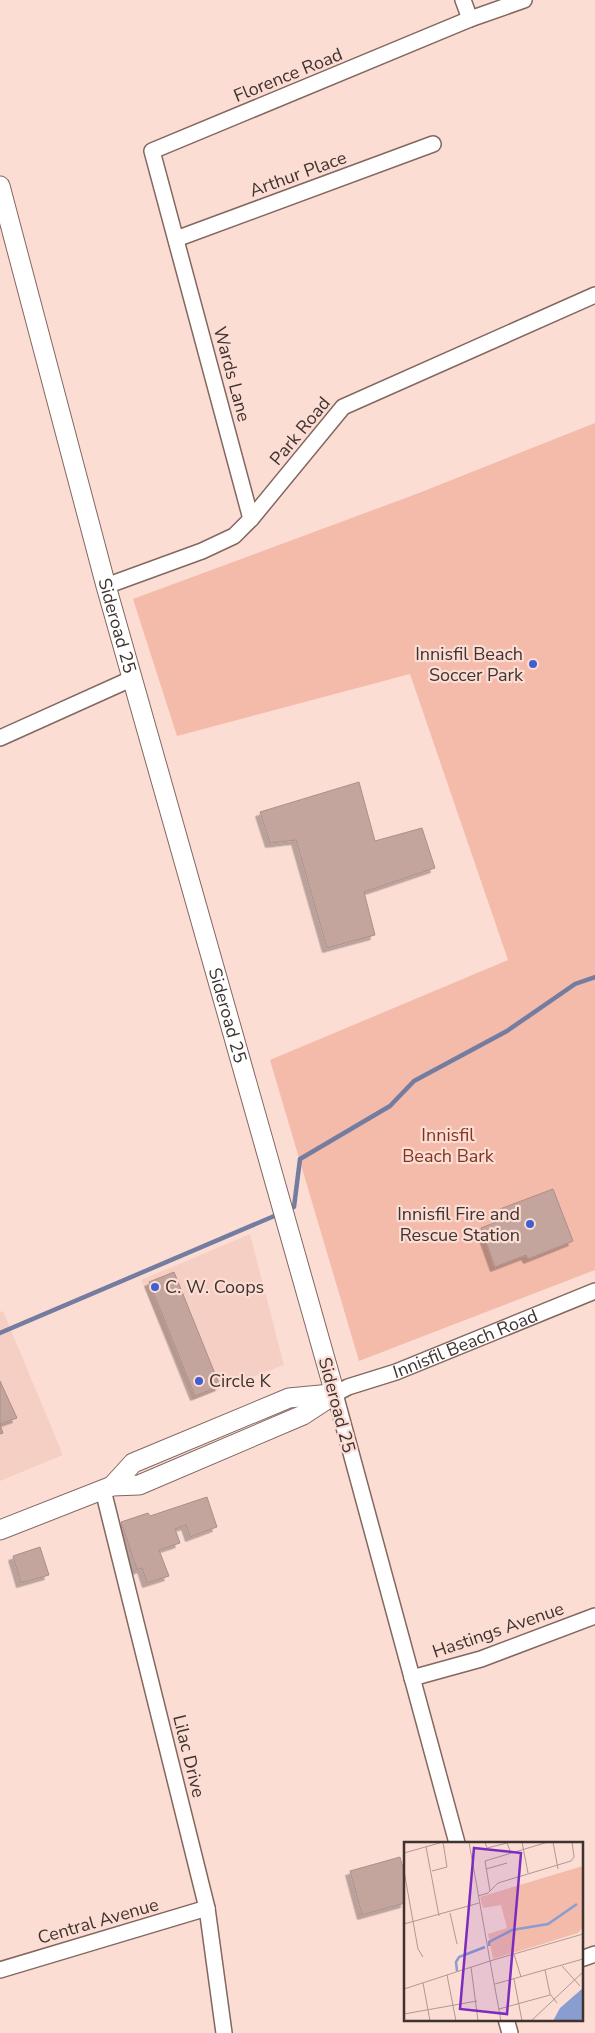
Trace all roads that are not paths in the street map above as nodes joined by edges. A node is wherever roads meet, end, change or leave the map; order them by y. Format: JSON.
{"nodes":[{"id":1,"x":463,"y":0,"type":"edge"},
{"id":2,"x":524,"y":0,"type":"edge"},
{"id":3,"x":470,"y":20,"type":"junction"},
{"id":4,"x":433,"y":144,"type":"dead end"},
{"id":5,"x":0,"y":186,"type":"edge"},
{"id":6,"x":176,"y":239,"type":"junction"},
{"id":7,"x":595,"y":296,"type":"edge"},
{"id":8,"x":251,"y":519,"type":"junction"},
{"id":9,"x":106,"y":586,"type":"junction"},
{"id":10,"x":131,"y":680,"type":"junction"},
{"id":11,"x":0,"y":738,"type":"edge"},
{"id":12,"x":595,"y":1291,"type":"edge"},
{"id":13,"x":335,"y":1394,"type":"junction"},
{"id":14,"x":107,"y":1488,"type":"junction"},
{"id":15,"x":0,"y":1530,"type":"edge"},
{"id":16,"x":595,"y":1616,"type":"edge"},
{"id":17,"x":412,"y":1678,"type":"junction"},
{"id":18,"x":457,"y":1842,"type":"edge"},
{"id":19,"x":207,"y":1908,"type":"junction"},
{"id":20,"x":595,"y":1954,"type":"edge"},
{"id":21,"x":582,"y":1959,"type":"edge"},
{"id":22,"x":0,"y":1970,"type":"edge"},
{"id":23,"x":506,"y":2020,"type":"edge"},
{"id":24,"x":224,"y":2033,"type":"edge"},
{"id":25,"x":510,"y":2033,"type":"edge"}],
"edges":[{"from":1,"to":3,"type":"street"},
{"from":2,"to":3,"type":"street","name":"Florence Road"},
{"from":3,"to":6,"type":"street","name":"Florence Road"},
{"from":4,"to":6,"type":"street","name":"Arthur Place"},
{"from":5,"to":9,"type":"main road","name":"Sideroad 25"},
{"from":6,"to":8,"type":"street","name":"Wards Lane"},
{"from":7,"to":8,"type":"street","name":"Park Road"},
{"from":8,"to":9,"type":"street","name":"Park Road"},
{"from":9,"to":10,"type":"main road","name":"Sideroad 25"},
{"from":10,"to":11,"type":"street"},
{"from":10,"to":13,"type":"main road","name":"Sideroad 25"},
{"from":12,"to":13,"type":"street","name":"Innisfil Beach Road"},
{"from":13,"to":14,"type":"main road","name":"Innisfil Beach Road"},
{"from":13,"to":17,"type":"street","name":"Sideroad 25"},
{"from":14,"to":15,"type":"main road","name":"Innisfil Beach Road"},
{"from":14,"to":19,"type":"street","name":"Lilac Drive"},
{"from":16,"to":17,"type":"street","name":"Hastings Avenue"},
{"from":17,"to":18,"type":"street","name":"Sideroad 25"},
{"from":19,"to":22,"type":"street","name":"Central Avenue"},
{"from":19,"to":24,"type":"street","name":"Lilac Drive"},
{"from":20,"to":21,"type":"street"},
{"from":23,"to":25,"type":"street"}]}
